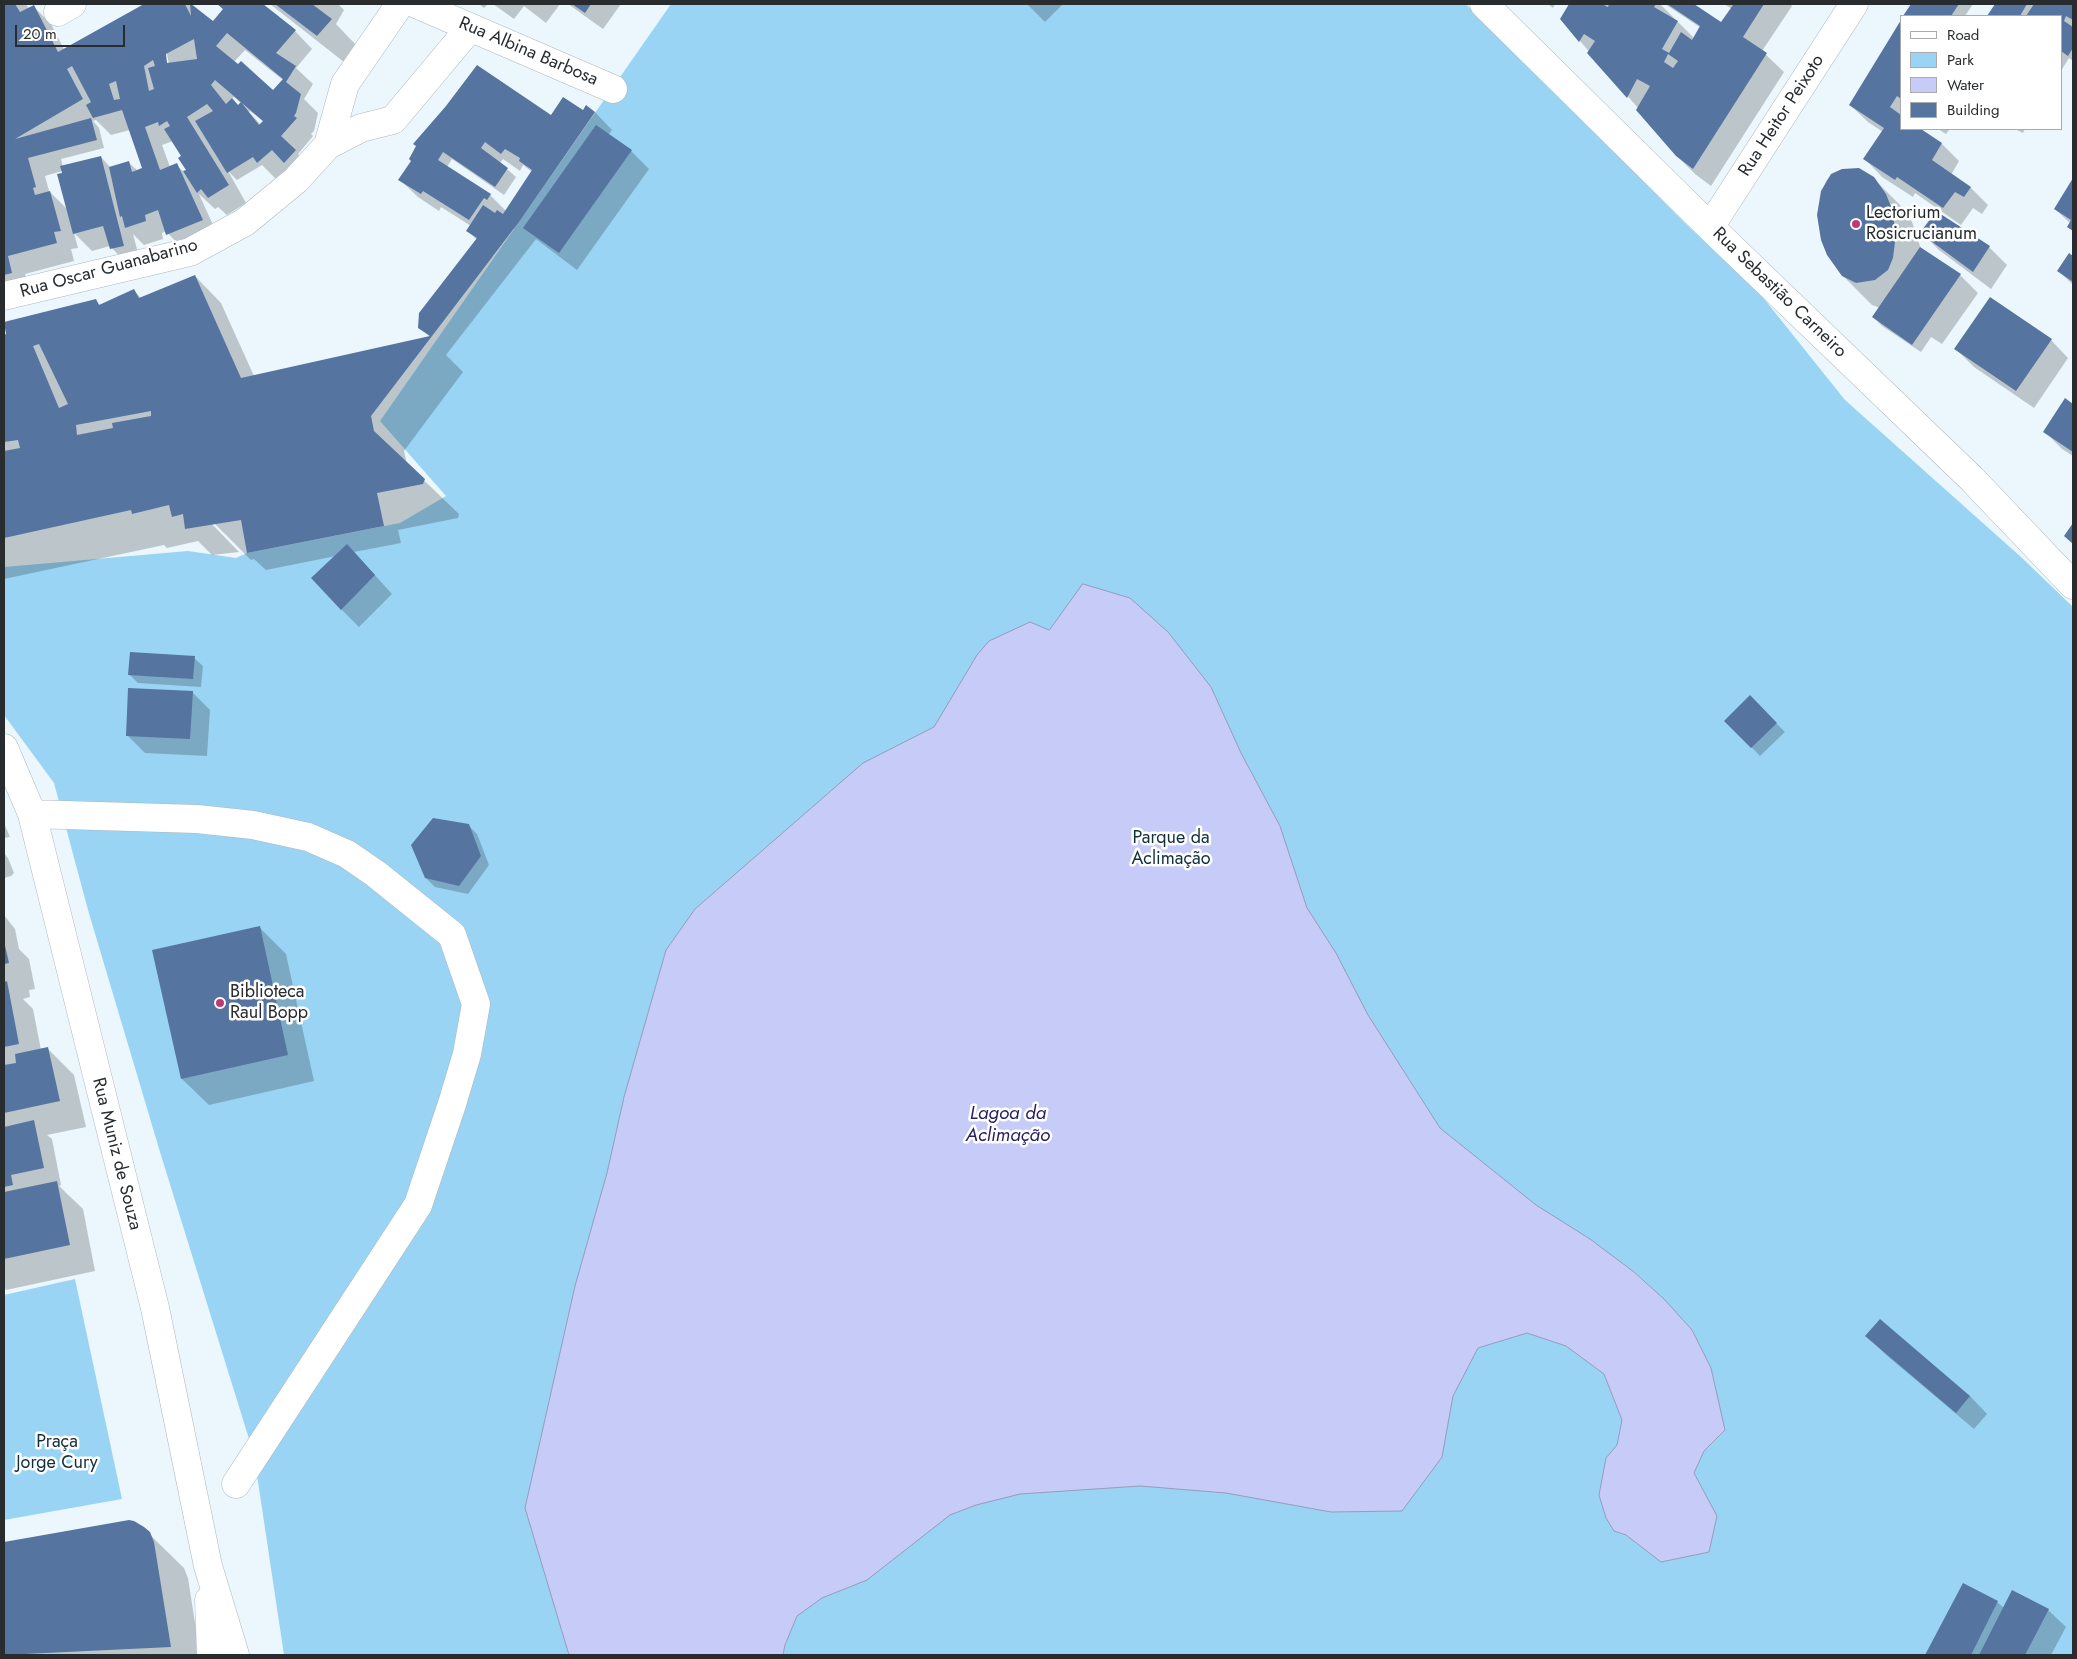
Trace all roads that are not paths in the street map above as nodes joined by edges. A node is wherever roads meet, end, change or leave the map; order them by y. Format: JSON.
{"nodes":[{"id":1,"x":400,"y":4,"type":"edge"},
{"id":2,"x":416,"y":4,"type":"edge"},
{"id":3,"x":1484,"y":4,"type":"edge"},
{"id":4,"x":1854,"y":4,"type":"edge"},
{"id":5,"x":470,"y":28,"type":"junction"},
{"id":6,"x":613,"y":89,"type":"dead end"},
{"id":7,"x":328,"y":145,"type":"junction"},
{"id":8,"x":1710,"y":227,"type":"junction"},
{"id":9,"x":4,"y":296,"type":"edge"},
{"id":10,"x":2073,"y":584,"type":"edge"},
{"id":11,"x":4,"y":748,"type":"edge"},
{"id":12,"x":32,"y":814,"type":"junction"},
{"id":13,"x":236,"y":1484,"type":"dead end"},
{"id":14,"x":208,"y":1566,"type":"junction"},
{"id":15,"x":211,"y":1655,"type":"edge"},
{"id":16,"x":235,"y":1655,"type":"edge"}],
"edges":[{"from":1,"to":7,"type":"street","name":"Rua Oscar Guanabarino"},
{"from":2,"to":5,"type":"street","name":"Rua Albina Barbosa"},
{"from":3,"to":8,"type":"street","name":"Rua Sebastião Carneiro"},
{"from":4,"to":8,"type":"street","name":"Rua Heitor Peixoto"},
{"from":5,"to":6,"type":"street","name":"Rua Albina Barbosa"},
{"from":5,"to":7,"type":"street","name":"Rua Oscar Guanabarino"},
{"from":7,"to":9,"type":"street","name":"Rua Oscar Guanabarino"},
{"from":8,"to":10,"type":"street","name":"Rua Sebastião Carneiro"},
{"from":11,"to":12,"type":"street","name":"Rua Muniz de Souza"},
{"from":12,"to":13,"type":"street"},
{"from":12,"to":14,"type":"street","name":"Rua Muniz de Souza"},
{"from":14,"to":15,"type":"street","name":"Rua Muniz de Souza"},
{"from":14,"to":16,"type":"street","name":"Rua Muniz de Souza"}]}
